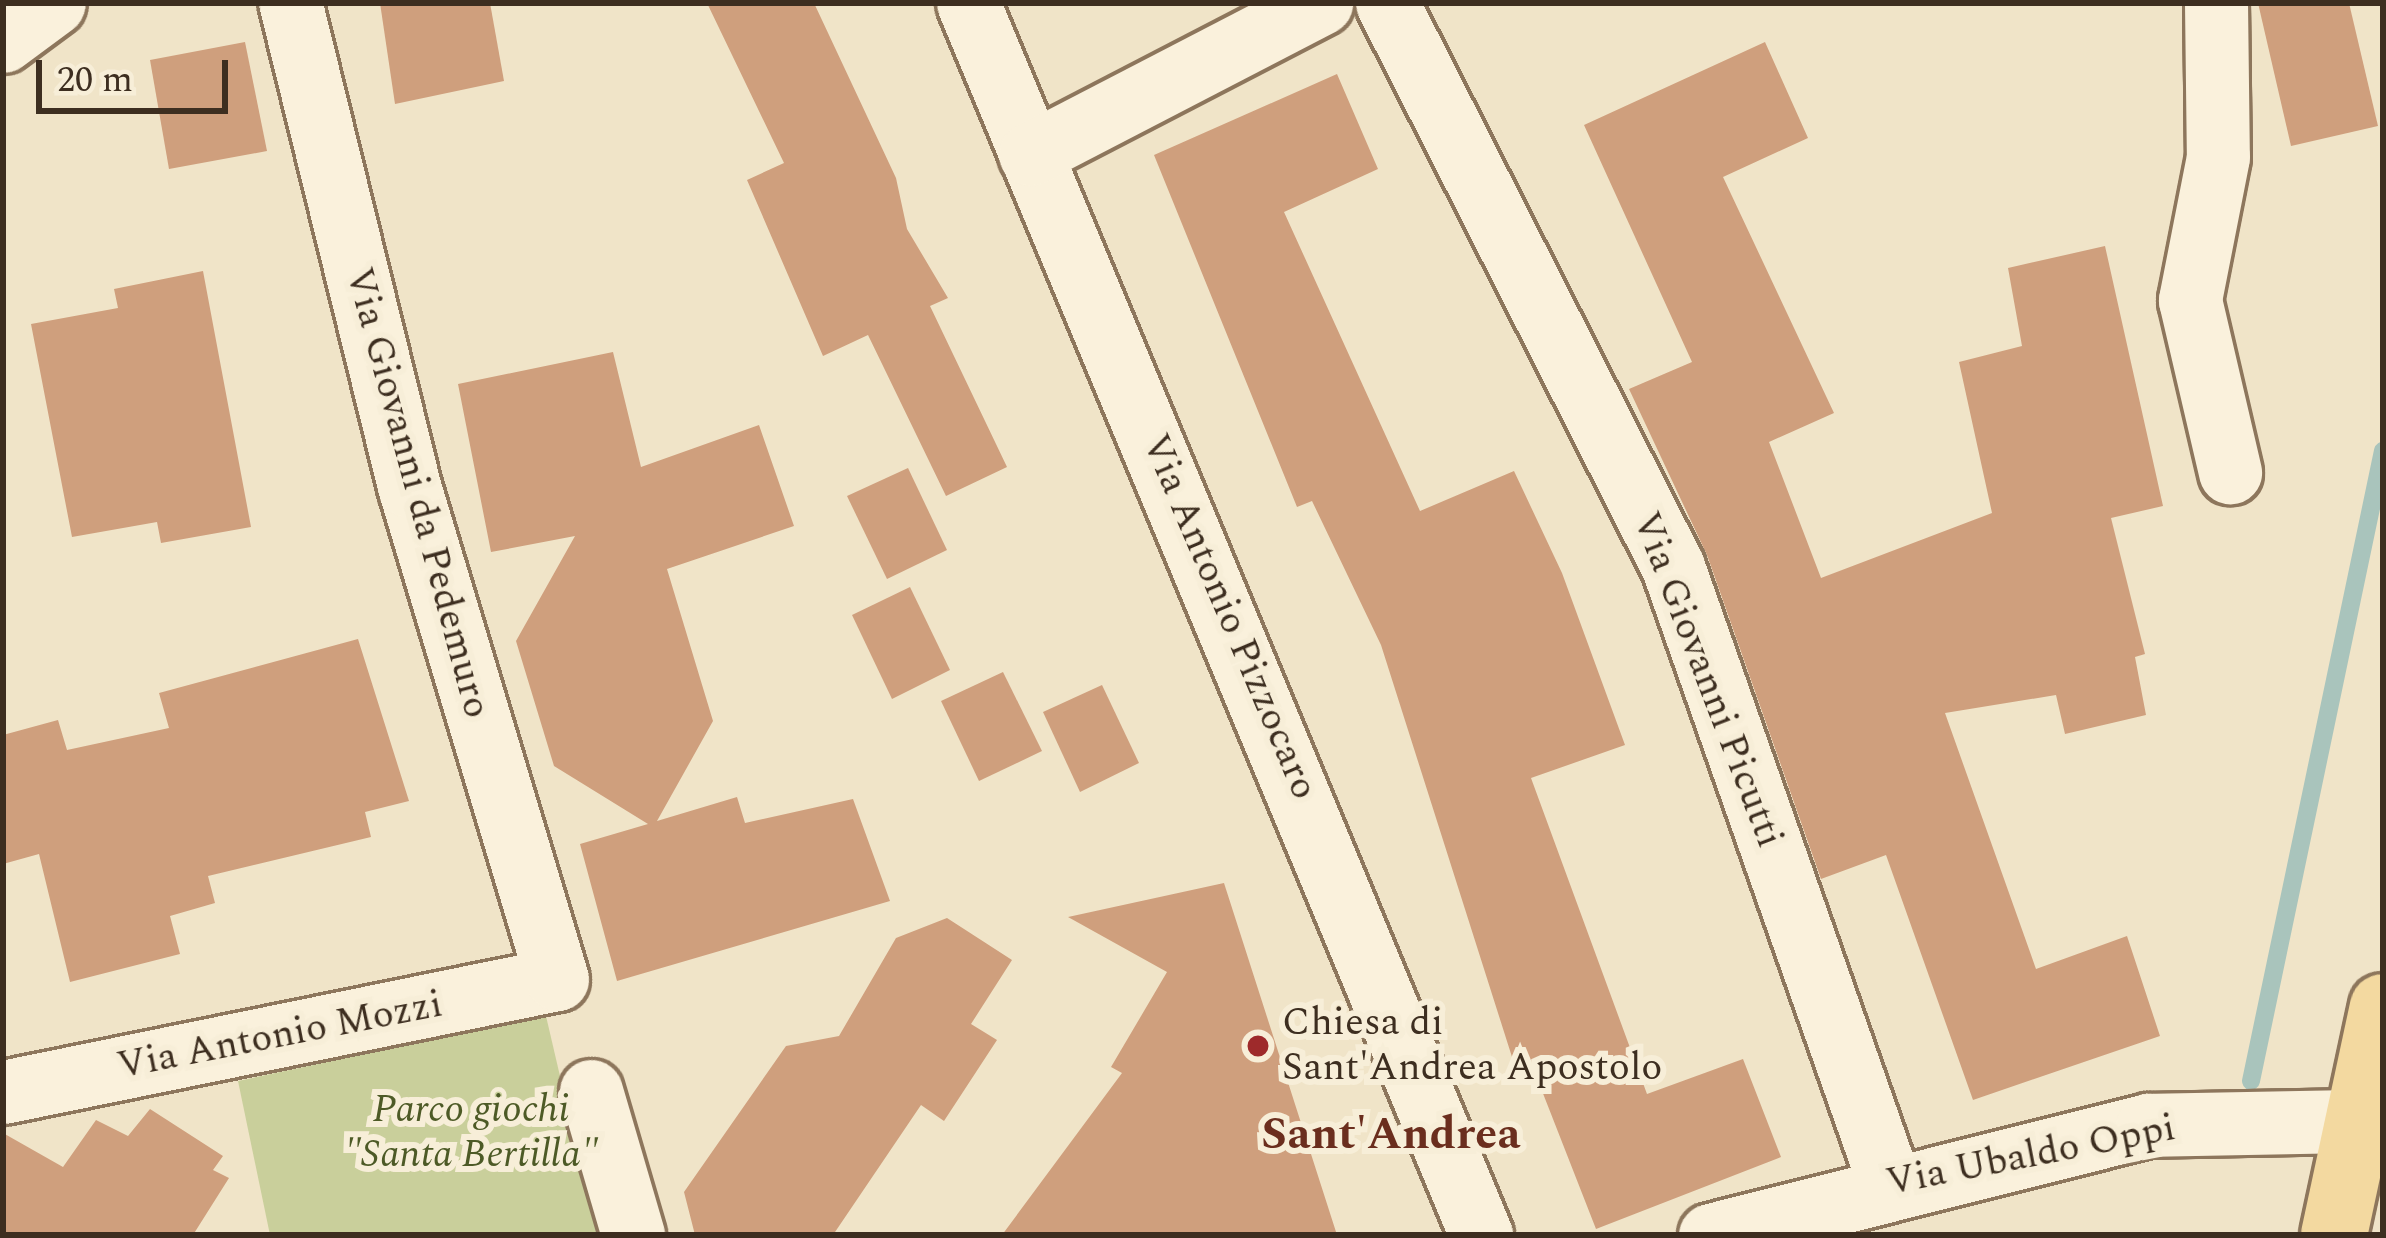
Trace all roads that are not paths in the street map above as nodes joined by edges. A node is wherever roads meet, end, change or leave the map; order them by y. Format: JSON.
{"nodes":[{"id":1,"x":53,"y":3,"type":"edge"},
{"id":2,"x":290,"y":3,"type":"edge"},
{"id":3,"x":968,"y":3,"type":"edge"},
{"id":4,"x":1321,"y":3,"type":"edge"},
{"id":5,"x":1387,"y":3,"type":"edge"},
{"id":6,"x":2216,"y":3,"type":"edge"},
{"id":7,"x":3,"y":40,"type":"edge"},
{"id":8,"x":1030,"y":154,"type":"junction"},
{"id":9,"x":2230,"y":472,"type":"dead end"},
{"id":10,"x":557,"y":979,"type":"joint"},
{"id":11,"x":2383,"y":1007,"type":"edge"},
{"id":12,"x":591,"y":1090,"type":"dead end"},
{"id":13,"x":3,"y":1092,"type":"edge"},
{"id":14,"x":2359,"y":1120,"type":"junction"},
{"id":15,"x":1889,"y":1182,"type":"junction"},
{"id":16,"x":633,"y":1235,"type":"edge"},
{"id":17,"x":1481,"y":1235,"type":"edge"},
{"id":18,"x":1710,"y":1235,"type":"edge"},
{"id":19,"x":2334,"y":1235,"type":"edge"}],
"edges":[{"from":1,"to":7,"type":"street"},
{"from":2,"to":10,"type":"street","name":"Via Giovanni da Pedemuro"},
{"from":3,"to":8,"type":"street","name":"Via Antonio Pizzocaro"},
{"from":4,"to":8,"type":"street"},
{"from":5,"to":15,"type":"street","name":"Via Giovanni Picutti"},
{"from":6,"to":9,"type":"street"},
{"from":8,"to":17,"type":"street","name":"Via Antonio Pizzocaro"},
{"from":10,"to":13,"type":"street","name":"Via Antonio Mozzi"},
{"from":11,"to":14,"type":"main road"},
{"from":12,"to":16,"type":"street"},
{"from":14,"to":15,"type":"street","name":"Via Ubaldo Oppi"},
{"from":14,"to":19,"type":"main road"},
{"from":15,"to":18,"type":"street","name":"Via Ubaldo Oppi"}]}
